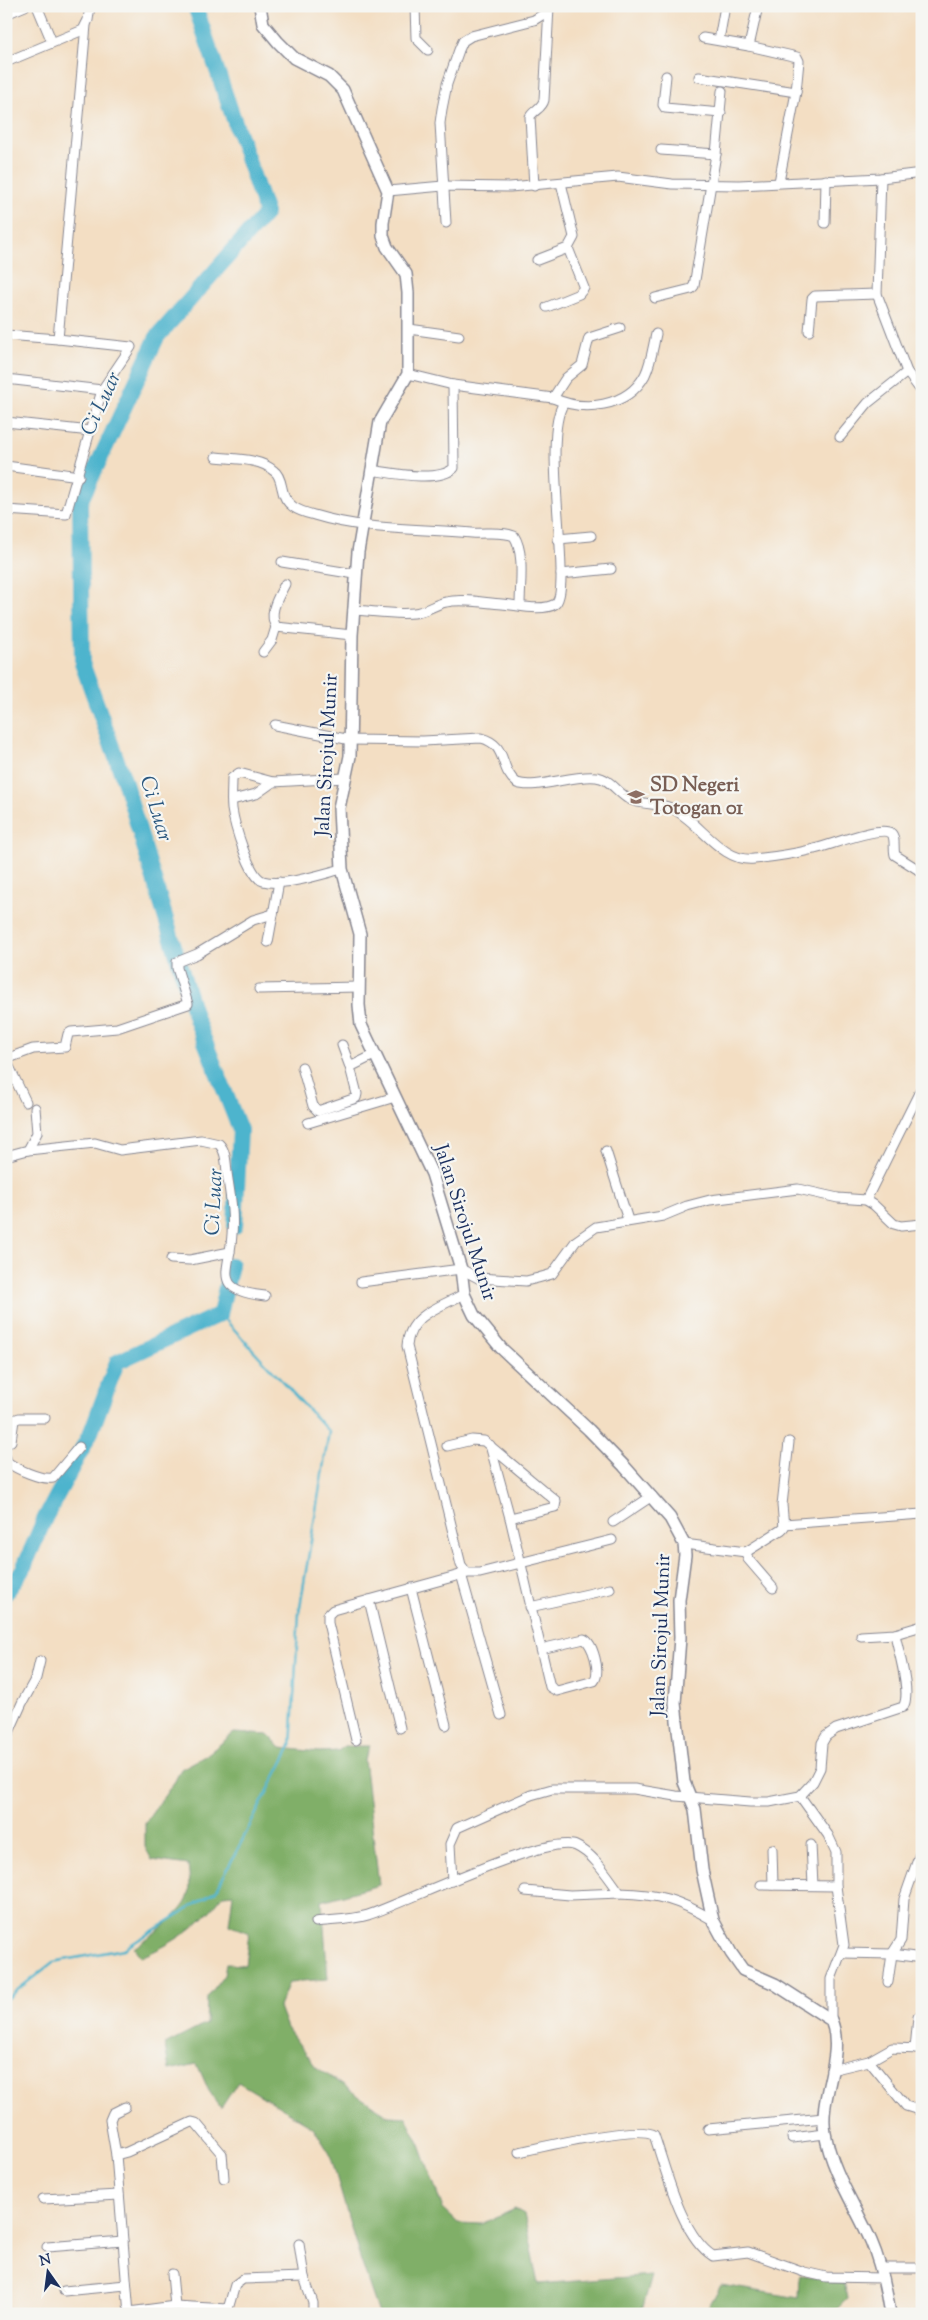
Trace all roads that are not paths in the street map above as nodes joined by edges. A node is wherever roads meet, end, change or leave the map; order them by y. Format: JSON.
{"nodes":[{"id":1,"x":25,"y":6,"type":"edge"},
{"id":2,"x":37,"y":6,"type":"edge"},
{"id":3,"x":90,"y":6,"type":"edge"},
{"id":4,"x":260,"y":6,"type":"edge"},
{"id":5,"x":415,"y":6,"type":"edge"},
{"id":6,"x":725,"y":6,"type":"edge"},
{"id":7,"x":758,"y":6,"type":"edge"},
{"id":8,"x":548,"y":9,"type":"edge"},
{"id":9,"x":6,"y":14,"type":"edge"},
{"id":10,"x":86,"y":26,"type":"junction"},
{"id":11,"x":703,"y":38,"type":"dead end"},
{"id":12,"x":719,"y":40,"type":"junction"},
{"id":13,"x":52,"y":42,"type":"junction"},
{"id":14,"x":749,"y":46,"type":"junction"},
{"id":15,"x":428,"y":50,"type":"dead end"},
{"id":16,"x":6,"y":62,"type":"edge"},
{"id":17,"x":666,"y":76,"type":"dead end"},
{"id":18,"x":699,"y":77,"type":"dead end"},
{"id":19,"x":722,"y":91,"type":"dead end"},
{"id":20,"x":796,"y":92,"type":"junction"},
{"id":21,"x":721,"y":113,"type":"junction"},
{"id":22,"x":661,"y":150,"type":"dead end"},
{"id":23,"x":716,"y":154,"type":"junction"},
{"id":24,"x":922,"y":173,"type":"edge"},
{"id":25,"x":881,"y":178,"type":"junction"},
{"id":26,"x":826,"y":180,"type":"junction"},
{"id":27,"x":779,"y":182,"type":"junction"},
{"id":28,"x":561,"y":183,"type":"junction"},
{"id":29,"x":710,"y":184,"type":"junction"},
{"id":30,"x":443,"y":186,"type":"junction"},
{"id":31,"x":534,"y":186,"type":"junction"},
{"id":32,"x":388,"y":191,"type":"junction"},
{"id":33,"x":446,"y":223,"type":"dead end"},
{"id":34,"x":825,"y":223,"type":"dead end"},
{"id":35,"x":568,"y":248,"type":"junction"},
{"id":36,"x":537,"y":260,"type":"dead end"},
{"id":37,"x":877,"y":294,"type":"junction"},
{"id":38,"x":655,"y":298,"type":"dead end"},
{"id":39,"x":547,"y":307,"type":"dead end"},
{"id":40,"x":620,"y":328,"type":"dead end"},
{"id":41,"x":409,"y":329,"type":"junction"},
{"id":42,"x":809,"y":331,"type":"dead end"},
{"id":43,"x":656,"y":334,"type":"dead end"},
{"id":44,"x":6,"y":335,"type":"edge"},
{"id":45,"x":459,"y":336,"type":"dead end"},
{"id":46,"x":58,"y":339,"type":"junction"},
{"id":47,"x":907,"y":372,"type":"junction"},
{"id":48,"x":408,"y":374,"type":"junction"},
{"id":49,"x":6,"y":380,"type":"edge"},
{"id":50,"x":453,"y":385,"type":"junction"},
{"id":51,"x":102,"y":390,"type":"junction"},
{"id":52,"x":922,"y":392,"type":"edge"},
{"id":53,"x":552,"y":398,"type":"junction"},
{"id":54,"x":564,"y":403,"type":"junction"},
{"id":55,"x":6,"y":422,"type":"edge"},
{"id":56,"x":91,"y":432,"type":"junction"},
{"id":57,"x":840,"y":437,"type":"dead end"},
{"id":58,"x":216,"y":457,"type":"dead end"},
{"id":59,"x":6,"y":466,"type":"edge"},
{"id":60,"x":371,"y":470,"type":"junction"},
{"id":61,"x":79,"y":476,"type":"junction"},
{"id":62,"x":6,"y":510,"type":"edge"},
{"id":63,"x":362,"y":527,"type":"junction"},
{"id":64,"x":591,"y":536,"type":"dead end"},
{"id":65,"x":558,"y":539,"type":"junction"},
{"id":66,"x":282,"y":562,"type":"dead end"},
{"id":67,"x":611,"y":569,"type":"dead end"},
{"id":68,"x":355,"y":574,"type":"junction"},
{"id":69,"x":561,"y":574,"type":"junction"},
{"id":70,"x":285,"y":584,"type":"dead end"},
{"id":71,"x":520,"y":606,"type":"junction"},
{"id":72,"x":353,"y":610,"type":"junction"},
{"id":73,"x":276,"y":626,"type":"junction"},
{"id":74,"x":352,"y":635,"type":"junction"},
{"id":75,"x":263,"y":652,"type":"dead end"},
{"id":76,"x":275,"y":725,"type":"dead end"},
{"id":77,"x":351,"y":740,"type":"junction"},
{"id":78,"x":346,"y":778,"type":"junction"},
{"id":79,"x":272,"y":782,"type":"junction"},
{"id":80,"x":232,"y":800,"type":"junction"},
{"id":81,"x":342,"y":869,"type":"junction"},
{"id":82,"x":922,"y":872,"type":"edge"},
{"id":83,"x":279,"y":882,"type":"junction"},
{"id":84,"x":273,"y":914,"type":"junction"},
{"id":85,"x":268,"y":942,"type":"dead end"},
{"id":86,"x":359,"y":987,"type":"junction"},
{"id":87,"x":259,"y":989,"type":"dead end"},
{"id":88,"x":342,"y":1045,"type":"dead end"},
{"id":89,"x":374,"y":1056,"type":"junction"},
{"id":90,"x":6,"y":1059,"type":"edge"},
{"id":91,"x":350,"y":1066,"type":"junction"},
{"id":92,"x":302,"y":1068,"type":"dead end"},
{"id":93,"x":922,"y":1087,"type":"edge"},
{"id":94,"x":394,"y":1097,"type":"junction"},
{"id":95,"x":26,"y":1102,"type":"dead end"},
{"id":96,"x":35,"y":1108,"type":"dead end"},
{"id":97,"x":308,"y":1123,"type":"dead end"},
{"id":98,"x":28,"y":1150,"type":"junction"},
{"id":99,"x":606,"y":1151,"type":"dead end"},
{"id":100,"x":6,"y":1156,"type":"edge"},
{"id":101,"x":866,"y":1200,"type":"junction"},
{"id":102,"x":628,"y":1220,"type":"junction"},
{"id":103,"x":922,"y":1224,"type":"edge"},
{"id":104,"x":230,"y":1252,"type":"junction"},
{"id":105,"x":171,"y":1259,"type":"dead end"},
{"id":106,"x":461,"y":1269,"type":"junction"},
{"id":107,"x":361,"y":1282,"type":"dead end"},
{"id":108,"x":464,"y":1294,"type":"junction"},
{"id":109,"x":265,"y":1296,"type":"dead end"},
{"id":110,"x":45,"y":1418,"type":"dead end"},
{"id":111,"x":789,"y":1442,"type":"dead end"},
{"id":112,"x":490,"y":1444,"type":"junction"},
{"id":113,"x":6,"y":1445,"type":"edge"},
{"id":114,"x":447,"y":1446,"type":"dead end"},
{"id":115,"x":79,"y":1447,"type":"dead end"},
{"id":116,"x":6,"y":1458,"type":"edge"},
{"id":117,"x":516,"y":1468,"type":"junction"},
{"id":118,"x":498,"y":1473,"type":"junction"},
{"id":119,"x":652,"y":1496,"type":"junction"},
{"id":120,"x":922,"y":1514,"type":"edge"},
{"id":121,"x":510,"y":1518,"type":"junction"},
{"id":122,"x":613,"y":1522,"type":"dead end"},
{"id":123,"x":784,"y":1524,"type":"junction"},
{"id":124,"x":612,"y":1540,"type":"dead end"},
{"id":125,"x":684,"y":1544,"type":"junction"},
{"id":126,"x":746,"y":1552,"type":"junction"},
{"id":127,"x":520,"y":1564,"type":"junction"},
{"id":128,"x":464,"y":1574,"type":"junction"},
{"id":129,"x":411,"y":1588,"type":"junction"},
{"id":130,"x":773,"y":1588,"type":"dead end"},
{"id":131,"x":610,"y":1589,"type":"dead end"},
{"id":132,"x":369,"y":1600,"type":"junction"},
{"id":133,"x":530,"y":1607,"type":"junction"},
{"id":134,"x":922,"y":1626,"type":"edge"},
{"id":135,"x":895,"y":1634,"type":"junction"},
{"id":136,"x":861,"y":1636,"type":"dead end"},
{"id":137,"x":541,"y":1649,"type":"junction"},
{"id":138,"x":40,"y":1662,"type":"dead end"},
{"id":139,"x":501,"y":1715,"type":"dead end"},
{"id":140,"x":446,"y":1725,"type":"dead end"},
{"id":141,"x":400,"y":1728,"type":"dead end"},
{"id":142,"x":6,"y":1739,"type":"edge"},
{"id":143,"x":356,"y":1740,"type":"dead end"},
{"id":144,"x":800,"y":1796,"type":"junction"},
{"id":145,"x":689,"y":1797,"type":"junction"},
{"id":146,"x":812,"y":1845,"type":"dead end"},
{"id":147,"x":922,"y":1848,"type":"edge"},
{"id":148,"x":772,"y":1849,"type":"dead end"},
{"id":149,"x":452,"y":1881,"type":"junction"},
{"id":150,"x":761,"y":1885,"type":"dead end"},
{"id":151,"x":772,"y":1885,"type":"junction"},
{"id":152,"x":812,"y":1885,"type":"junction"},
{"id":153,"x":836,"y":1886,"type":"junction"},
{"id":154,"x":525,"y":1891,"type":"dead end"},
{"id":155,"x":620,"y":1892,"type":"junction"},
{"id":156,"x":713,"y":1920,"type":"junction"},
{"id":157,"x":316,"y":1922,"type":"dead end"},
{"id":158,"x":843,"y":1952,"type":"junction"},
{"id":159,"x":892,"y":1954,"type":"junction"},
{"id":160,"x":922,"y":1958,"type":"edge"},
{"id":161,"x":888,"y":1982,"type":"dead end"},
{"id":162,"x":918,"y":2017,"type":"dead end"},
{"id":163,"x":831,"y":2020,"type":"junction"},
{"id":164,"x":918,"y":2049,"type":"edge"},
{"id":165,"x":868,"y":2061,"type":"junction"},
{"id":166,"x":831,"y":2070,"type":"junction"},
{"id":167,"x":125,"y":2107,"type":"dead end"},
{"id":168,"x":922,"y":2111,"type":"edge"},
{"id":169,"x":824,"y":2118,"type":"junction"},
{"id":170,"x":708,"y":2130,"type":"dead end"},
{"id":171,"x":825,"y":2134,"type":"junction"},
{"id":172,"x":792,"y":2138,"type":"dead end"},
{"id":173,"x":519,"y":2152,"type":"dead end"},
{"id":174,"x":116,"y":2155,"type":"junction"},
{"id":175,"x":224,"y":2178,"type":"dead end"},
{"id":176,"x":119,"y":2195,"type":"junction"},
{"id":177,"x":43,"y":2199,"type":"dead end"},
{"id":178,"x":123,"y":2241,"type":"junction"},
{"id":179,"x":299,"y":2244,"type":"dead end"},
{"id":180,"x":47,"y":2247,"type":"dead end"},
{"id":181,"x":922,"y":2268,"type":"edge"},
{"id":182,"x":883,"y":2273,"type":"junction"},
{"id":183,"x":172,"y":2274,"type":"dead end"},
{"id":184,"x":304,"y":2277,"type":"junction"},
{"id":185,"x":126,"y":2285,"type":"junction"},
{"id":186,"x":64,"y":2291,"type":"dead end"},
{"id":187,"x":175,"y":2306,"type":"junction"},
{"id":188,"x":229,"y":2311,"type":"edge"},
{"id":189,"x":129,"y":2313,"type":"edge"},
{"id":190,"x":313,"y":2314,"type":"edge"},
{"id":191,"x":890,"y":2314,"type":"edge"}],
"edges":[{"from":1,"to":9,"type":"street"},
{"from":2,"to":13,"type":"street"},
{"from":3,"to":10,"type":"street"},
{"from":4,"to":32,"type":"street"},
{"from":5,"to":15,"type":"street"},
{"from":6,"to":12,"type":"street"},
{"from":7,"to":14,"type":"street"},
{"from":8,"to":30,"type":"street"},
{"from":8,"to":31,"type":"street"},
{"from":10,"to":13,"type":"street"},
{"from":10,"to":46,"type":"street"},
{"from":11,"to":12,"type":"street"},
{"from":12,"to":14,"type":"street"},
{"from":13,"to":16,"type":"street"},
{"from":14,"to":20,"type":"street"},
{"from":17,"to":21,"type":"street"},
{"from":18,"to":20,"type":"street"},
{"from":19,"to":21,"type":"street"},
{"from":20,"to":27,"type":"street"},
{"from":21,"to":23,"type":"street"},
{"from":22,"to":23,"type":"street"},
{"from":23,"to":29,"type":"street"},
{"from":24,"to":25,"type":"street"},
{"from":25,"to":26,"type":"street"},
{"from":25,"to":37,"type":"street"},
{"from":26,"to":27,"type":"street"},
{"from":26,"to":34,"type":"street"},
{"from":27,"to":29,"type":"street"},
{"from":28,"to":29,"type":"street"},
{"from":28,"to":31,"type":"street"},
{"from":28,"to":35,"type":"street"},
{"from":29,"to":38,"type":"street"},
{"from":30,"to":31,"type":"street"},
{"from":30,"to":32,"type":"street"},
{"from":30,"to":33,"type":"street"},
{"from":32,"to":41,"type":"street","name":"Jalan Sirojul Munir"},
{"from":35,"to":36,"type":"street"},
{"from":35,"to":39,"type":"street"},
{"from":37,"to":42,"type":"street"},
{"from":37,"to":47,"type":"street"},
{"from":40,"to":53,"type":"street"},
{"from":41,"to":45,"type":"street"},
{"from":41,"to":48,"type":"street","name":"Jalan Sirojul Munir"},
{"from":43,"to":54,"type":"street"},
{"from":44,"to":46,"type":"street"},
{"from":46,"to":51,"type":"street"},
{"from":47,"to":52,"type":"street"},
{"from":47,"to":57,"type":"street"},
{"from":48,"to":50,"type":"street"},
{"from":48,"to":60,"type":"street","name":"Jalan Sirojul Munir"},
{"from":49,"to":51,"type":"street"},
{"from":50,"to":53,"type":"street"},
{"from":50,"to":60,"type":"street"},
{"from":51,"to":56,"type":"street"},
{"from":53,"to":54,"type":"street"},
{"from":54,"to":65,"type":"street"},
{"from":55,"to":56,"type":"street"},
{"from":56,"to":61,"type":"street"},
{"from":58,"to":63,"type":"street"},
{"from":59,"to":61,"type":"street"},
{"from":60,"to":63,"type":"street","name":"Jalan Sirojul Munir"},
{"from":61,"to":62,"type":"street"},
{"from":63,"to":68,"type":"street","name":"Jalan Sirojul Munir"},
{"from":63,"to":71,"type":"street"},
{"from":64,"to":65,"type":"street"},
{"from":65,"to":69,"type":"street"},
{"from":66,"to":68,"type":"street"},
{"from":67,"to":69,"type":"street"},
{"from":68,"to":72,"type":"street","name":"Jalan Sirojul Munir"},
{"from":69,"to":71,"type":"street"},
{"from":70,"to":73,"type":"street"},
{"from":71,"to":72,"type":"street"},
{"from":72,"to":74,"type":"street","name":"Jalan Sirojul Munir"},
{"from":73,"to":74,"type":"street"},
{"from":73,"to":75,"type":"street"},
{"from":74,"to":77,"type":"street","name":"Jalan Sirojul Munir"},
{"from":76,"to":77,"type":"street"},
{"from":77,"to":78,"type":"street","name":"Jalan Sirojul Munir"},
{"from":77,"to":82,"type":"street"},
{"from":78,"to":79,"type":"street"},
{"from":78,"to":81,"type":"street","name":"Jalan Sirojul Munir"},
{"from":79,"to":80,"type":"street"},
{"from":79,"to":80,"type":"street"},
{"from":80,"to":83,"type":"street"},
{"from":81,"to":83,"type":"street"},
{"from":81,"to":86,"type":"street","name":"Jalan Sirojul Munir"},
{"from":83,"to":84,"type":"street"},
{"from":84,"to":85,"type":"street"},
{"from":84,"to":90,"type":"street"},
{"from":86,"to":87,"type":"street"},
{"from":86,"to":89,"type":"street","name":"Jalan Sirojul Munir"},
{"from":88,"to":91,"type":"street"},
{"from":89,"to":91,"type":"street"},
{"from":89,"to":94,"type":"street","name":"Jalan Sirojul Munir"},
{"from":90,"to":95,"type":"street"},
{"from":91,"to":92,"type":"street"},
{"from":93,"to":101,"type":"street"},
{"from":94,"to":97,"type":"street"},
{"from":94,"to":106,"type":"street","name":"Jalan Sirojul Munir"},
{"from":96,"to":98,"type":"street"},
{"from":98,"to":100,"type":"street"},
{"from":98,"to":104,"type":"street"},
{"from":99,"to":102,"type":"street"},
{"from":101,"to":102,"type":"street"},
{"from":101,"to":103,"type":"street"},
{"from":102,"to":106,"type":"street"},
{"from":104,"to":105,"type":"street"},
{"from":104,"to":109,"type":"street"},
{"from":106,"to":107,"type":"street"},
{"from":106,"to":108,"type":"street","name":"Jalan Sirojul Munir"},
{"from":108,"to":119,"type":"street","name":"Jalan Sirojul Munir"},
{"from":108,"to":128,"type":"street"},
{"from":110,"to":113,"type":"street"},
{"from":111,"to":123,"type":"street"},
{"from":112,"to":114,"type":"street"},
{"from":112,"to":117,"type":"street"},
{"from":112,"to":118,"type":"street"},
{"from":115,"to":116,"type":"street"},
{"from":117,"to":118,"type":"street"},
{"from":117,"to":121,"type":"street"},
{"from":118,"to":121,"type":"street"},
{"from":119,"to":122,"type":"street"},
{"from":119,"to":125,"type":"street","name":"Jalan Sirojul Munir"},
{"from":120,"to":123,"type":"street"},
{"from":121,"to":127,"type":"street"},
{"from":123,"to":126,"type":"street"},
{"from":124,"to":127,"type":"street"},
{"from":125,"to":126,"type":"street"},
{"from":125,"to":145,"type":"street","name":"Jalan Sirojul Munir"},
{"from":126,"to":130,"type":"street"},
{"from":127,"to":128,"type":"street"},
{"from":127,"to":133,"type":"street"},
{"from":128,"to":129,"type":"street"},
{"from":128,"to":139,"type":"street"},
{"from":129,"to":132,"type":"street"},
{"from":129,"to":140,"type":"street"},
{"from":131,"to":133,"type":"street"},
{"from":132,"to":141,"type":"street"},
{"from":132,"to":143,"type":"street"},
{"from":133,"to":137,"type":"street"},
{"from":134,"to":135,"type":"street"},
{"from":135,"to":136,"type":"street"},
{"from":135,"to":144,"type":"street"},
{"from":137,"to":137,"type":"street"},
{"from":138,"to":142,"type":"street"},
{"from":144,"to":145,"type":"street"},
{"from":144,"to":153,"type":"street"},
{"from":145,"to":149,"type":"street"},
{"from":145,"to":156,"type":"street","name":"Jalan Sirojul Munir"},
{"from":146,"to":152,"type":"street"},
{"from":147,"to":159,"type":"street"},
{"from":148,"to":151,"type":"street"},
{"from":149,"to":155,"type":"street"},
{"from":149,"to":157,"type":"street"},
{"from":150,"to":151,"type":"street"},
{"from":151,"to":152,"type":"street"},
{"from":152,"to":153,"type":"street"},
{"from":153,"to":158,"type":"street"},
{"from":154,"to":155,"type":"street"},
{"from":155,"to":156,"type":"street"},
{"from":156,"to":163,"type":"street","name":"Jalan Sirojul Munir"},
{"from":158,"to":159,"type":"street"},
{"from":158,"to":163,"type":"street"},
{"from":159,"to":160,"type":"street"},
{"from":159,"to":161,"type":"street"},
{"from":162,"to":164,"type":"street"},
{"from":163,"to":166,"type":"street"},
{"from":164,"to":165,"type":"street"},
{"from":165,"to":166,"type":"street"},
{"from":165,"to":168,"type":"street"},
{"from":166,"to":169,"type":"street"},
{"from":167,"to":174,"type":"street"},
{"from":169,"to":170,"type":"street"},
{"from":169,"to":171,"type":"street"},
{"from":171,"to":172,"type":"street"},
{"from":171,"to":182,"type":"street"},
{"from":173,"to":182,"type":"street"},
{"from":174,"to":175,"type":"street"},
{"from":174,"to":176,"type":"street"},
{"from":176,"to":177,"type":"street"},
{"from":176,"to":178,"type":"street"},
{"from":178,"to":180,"type":"street"},
{"from":178,"to":185,"type":"street"},
{"from":179,"to":184,"type":"street"},
{"from":181,"to":182,"type":"street"},
{"from":182,"to":191,"type":"street"},
{"from":183,"to":187,"type":"street"},
{"from":184,"to":188,"type":"street"},
{"from":184,"to":190,"type":"street"},
{"from":185,"to":186,"type":"street"},
{"from":185,"to":189,"type":"street"},
{"from":187,"to":188,"type":"street"},
{"from":187,"to":189,"type":"street"}]}
